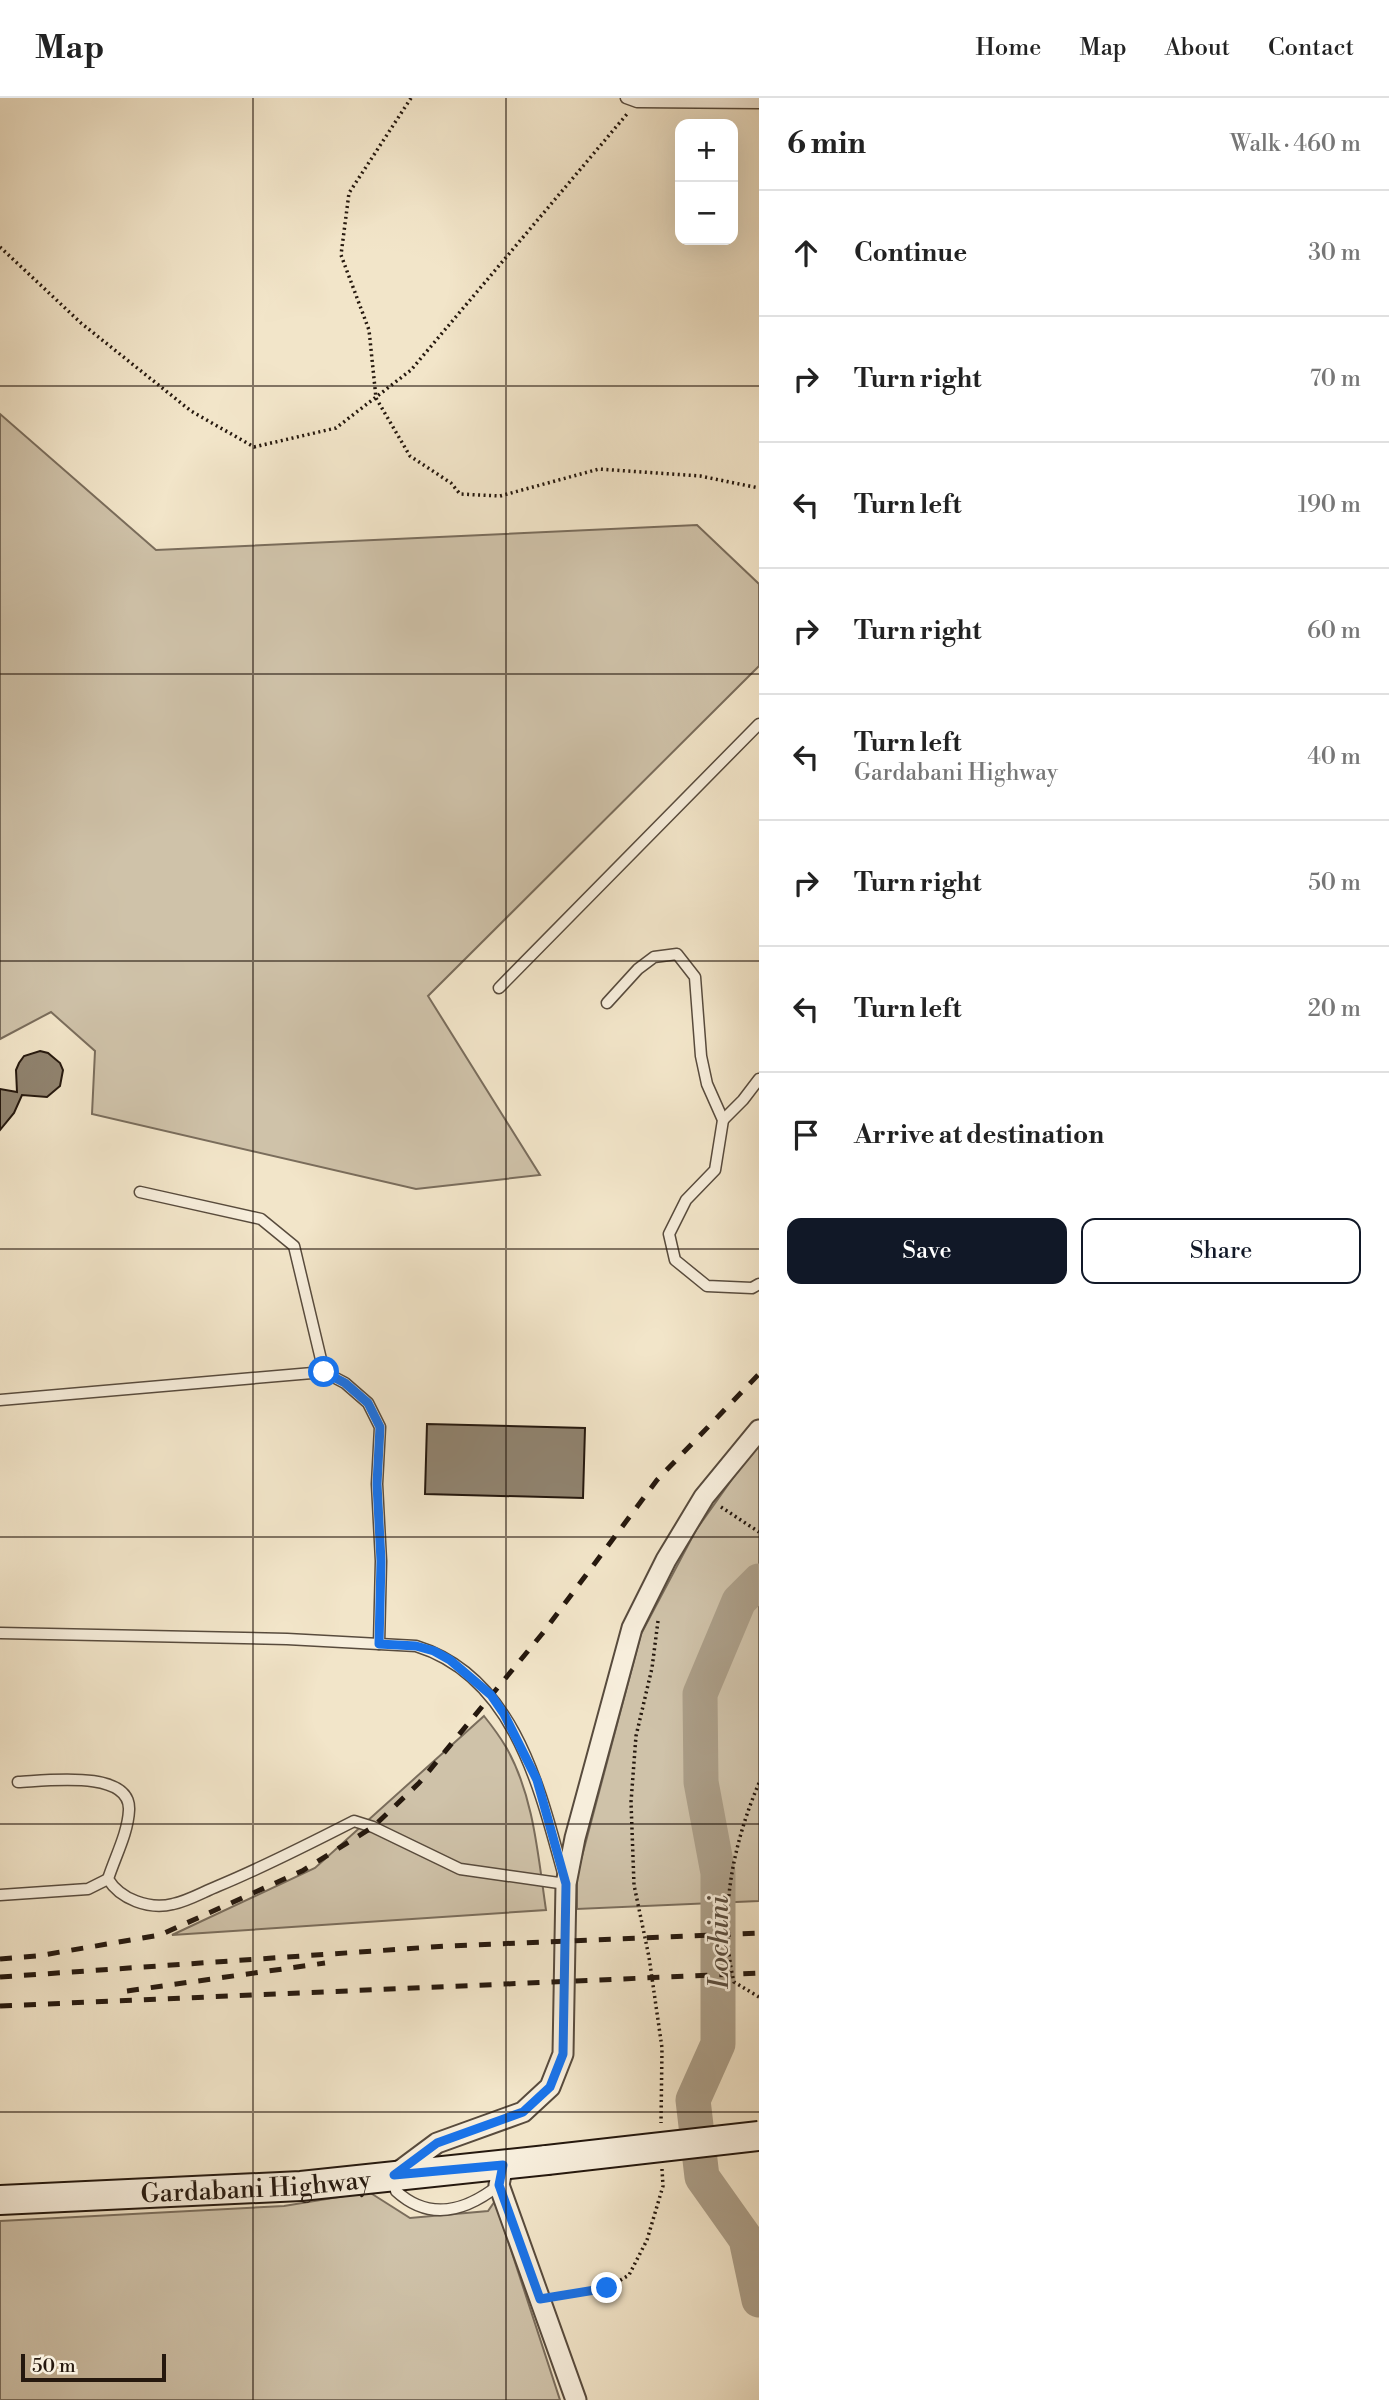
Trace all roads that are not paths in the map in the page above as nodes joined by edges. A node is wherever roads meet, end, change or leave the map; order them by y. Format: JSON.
{"nodes":[{"id":1,"x":626,"y":98,"type":"edge"},
{"id":2,"x":759,"y":103,"type":"edge"},
{"id":3,"x":759,"y":724,"type":"edge"},
{"id":4,"x":499,"y":988,"type":"dead end"},
{"id":5,"x":607,"y":1003,"type":"dead end"},
{"id":6,"x":759,"y":1079,"type":"edge"},
{"id":7,"x":723,"y":1120,"type":"junction"},
{"id":8,"x":140,"y":1192,"type":"dead end"},
{"id":9,"x":759,"y":1284,"type":"edge"},
{"id":10,"x":324,"y":1372,"type":"junction"},
{"id":11,"x":0,"y":1400,"type":"edge"},
{"id":12,"x":759,"y":1430,"type":"edge"},
{"id":13,"x":0,"y":1633,"type":"edge"},
{"id":14,"x":379,"y":1644,"type":"junction"},
{"id":15,"x":18,"y":1782,"type":"dead end"},
{"id":16,"x":108,"y":1878,"type":"junction"},
{"id":17,"x":566,"y":1884,"type":"junction"},
{"id":18,"x":0,"y":1895,"type":"edge"},
{"id":19,"x":759,"y":2136,"type":"edge"},
{"id":20,"x":394,"y":2175,"type":"junction"},
{"id":21,"x":501,"y":2175,"type":"junction"},
{"id":22,"x":0,"y":2200,"type":"edge"},
{"id":23,"x":576,"y":2400,"type":"edge"}],
"edges":[{"from":1,"to":2,"type":"lane"},
{"from":3,"to":4,"type":"lane"},
{"from":5,"to":7,"type":"lane"},
{"from":6,"to":7,"type":"lane"},
{"from":7,"to":9,"type":"lane"},
{"from":8,"to":10,"type":"lane"},
{"from":10,"to":11,"type":"lane"},
{"from":10,"to":14,"type":"lane"},
{"from":12,"to":17,"type":"street"},
{"from":13,"to":14,"type":"lane"},
{"from":14,"to":17,"type":"lane"},
{"from":15,"to":16,"type":"lane"},
{"from":16,"to":17,"type":"lane"},
{"from":16,"to":18,"type":"lane"},
{"from":17,"to":20,"type":"street"},
{"from":19,"to":21,"type":"main road","name":"Gardabani Highway","bridge":true},
{"from":20,"to":21,"type":"main road","name":"Gardabani Highway"},
{"from":20,"to":21,"type":"lane"},
{"from":20,"to":22,"type":"main road","name":"Gardabani Highway"},
{"from":21,"to":23,"type":"street"}]}
